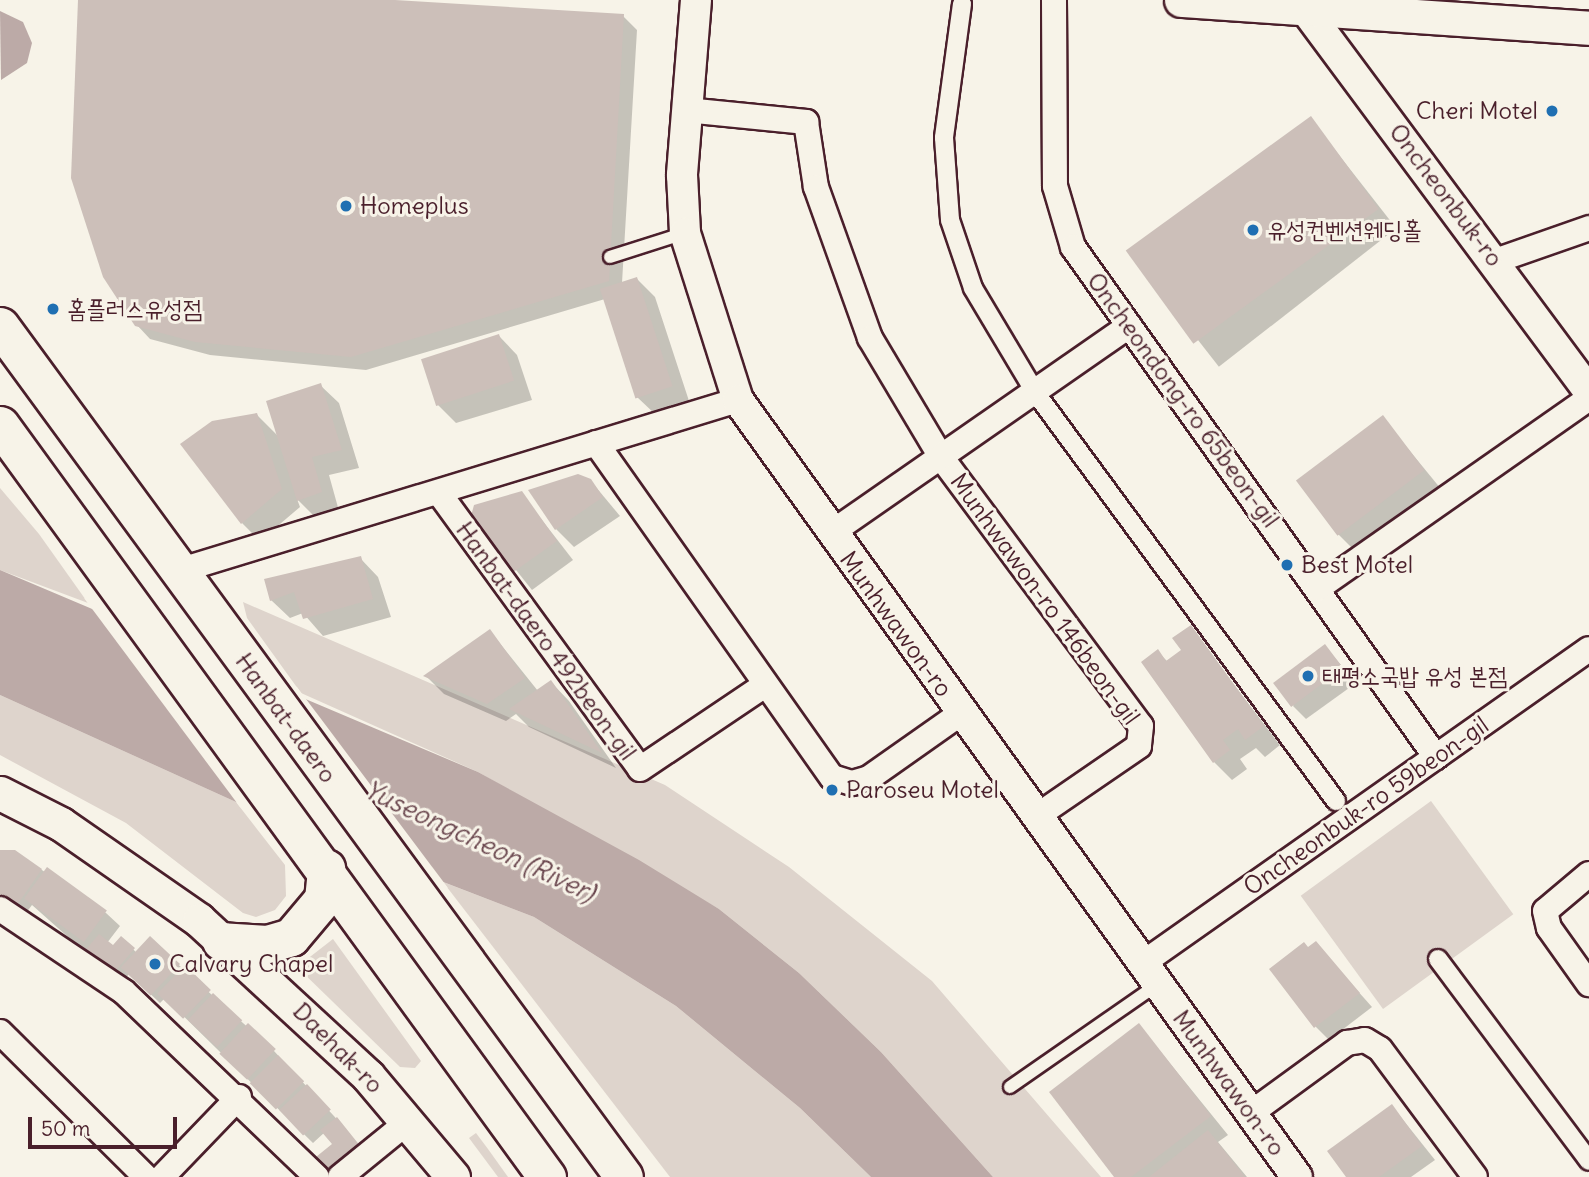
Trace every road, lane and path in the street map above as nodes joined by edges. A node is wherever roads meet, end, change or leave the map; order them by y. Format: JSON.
{"nodes":[{"id":1,"x":696,"y":0,"type":"edge"},
{"id":2,"x":1054,"y":0,"type":"edge"},
{"id":3,"x":1181,"y":0,"type":"edge"},
{"id":4,"x":962,"y":4,"type":"dead end"},
{"id":5,"x":1305,"y":4,"type":"edge"},
{"id":6,"x":1589,"y":28,"type":"edge"},
{"id":7,"x":686,"y":110,"type":"junction"},
{"id":8,"x":1589,"y":228,"type":"edge"},
{"id":9,"x":685,"y":233,"type":"junction"},
{"id":10,"x":610,"y":257,"type":"dead end"},
{"id":11,"x":1495,"y":261,"type":"junction"},
{"id":12,"x":0,"y":326,"type":"edge"},
{"id":13,"x":1129,"y":326,"type":"junction"},
{"id":14,"x":1589,"y":391,"type":"edge"},
{"id":15,"x":1035,"y":392,"type":"junction"},
{"id":16,"x":1589,"y":398,"type":"edge"},
{"id":17,"x":738,"y":400,"type":"junction"},
{"id":18,"x":0,"y":425,"type":"edge"},
{"id":19,"x":596,"y":443,"type":"junction"},
{"id":20,"x":941,"y":457,"type":"junction"},
{"id":21,"x":439,"y":493,"type":"junction"},
{"id":22,"x":831,"y":533,"type":"junction"},
{"id":23,"x":188,"y":584,"type":"junction"},
{"id":24,"x":1318,"y":588,"type":"junction"},
{"id":25,"x":1589,"y":649,"type":"edge"},
{"id":26,"x":765,"y":685,"type":"junction"},
{"id":27,"x":961,"y":713,"type":"junction"},
{"id":28,"x":1436,"y":757,"type":"junction"},
{"id":29,"x":0,"y":793,"type":"edge"},
{"id":30,"x":1336,"y":801,"type":"dead end"},
{"id":31,"x":1037,"y":816,"type":"junction"},
{"id":32,"x":1589,"y":874,"type":"edge"},
{"id":33,"x":330,"y":878,"type":"junction"},
{"id":34,"x":0,"y":909,"type":"edge"},
{"id":35,"x":221,"y":941,"type":"junction"},
{"id":36,"x":1438,"y":959,"type":"dead end"},
{"id":37,"x":1151,"y":974,"type":"junction"},
{"id":38,"x":1589,"y":984,"type":"edge"},
{"id":39,"x":0,"y":1032,"type":"edge"},
{"id":40,"x":1010,"y":1087,"type":"dead end"},
{"id":41,"x":239,"y":1097,"type":"junction"},
{"id":42,"x":1251,"y":1114,"type":"junction"},
{"id":43,"x":409,"y":1121,"type":"junction"},
{"id":44,"x":1589,"y":1161,"type":"edge"},
{"id":45,"x":146,"y":1177,"type":"edge"},
{"id":46,"x":162,"y":1177,"type":"edge"},
{"id":47,"x":317,"y":1177,"type":"edge"},
{"id":48,"x":340,"y":1177,"type":"edge"},
{"id":49,"x":453,"y":1177,"type":"edge"},
{"id":50,"x":547,"y":1177,"type":"edge"},
{"id":51,"x":624,"y":1177,"type":"edge"},
{"id":52,"x":1297,"y":1177,"type":"edge"},
{"id":53,"x":1475,"y":1177,"type":"edge"}],
"edges":[{"from":1,"to":7,"type":"street","name":"Munhwawon-ro"},
{"from":2,"to":13,"type":"street","name":"Oncheondong-ro 65beon-gil"},
{"from":3,"to":5,"type":"main road"},
{"from":4,"to":15,"type":"street"},
{"from":5,"to":6,"type":"main road"},
{"from":5,"to":11,"type":"street","name":"Oncheonbuk-ro"},
{"from":7,"to":9,"type":"street","name":"Munhwawon-ro"},
{"from":7,"to":20,"type":"street","name":"Munhwawon-ro 146beon-gil"},
{"from":8,"to":11,"type":"street"},
{"from":9,"to":10,"type":"lane"},
{"from":9,"to":17,"type":"street","name":"Munhwawon-ro"},
{"from":11,"to":14,"type":"street","name":"Oncheonbuk-ro"},
{"from":12,"to":23,"type":"main road","name":"Hanbat-daero"},
{"from":13,"to":15,"type":"street","name":"Munhwawon-ro 146beon-gil"},
{"from":13,"to":24,"type":"street","name":"Oncheondong-ro 65beon-gil"},
{"from":15,"to":20,"type":"street","name":"Munhwawon-ro 146beon-gil"},
{"from":15,"to":30,"type":"street"},
{"from":16,"to":24,"type":"street"},
{"from":17,"to":19,"type":"street","name":"Hanbat-daero 492beon-gil"},
{"from":17,"to":22,"type":"street","name":"Munhwawon-ro"},
{"from":18,"to":33,"type":"main road"},
{"from":19,"to":21,"type":"street","name":"Hanbat-daero 492beon-gil"},
{"from":19,"to":26,"type":"street"},
{"from":20,"to":22,"type":"street","name":"Munhwawon-ro 146beon-gil"},
{"from":20,"to":31,"type":"street","name":"Munhwawon-ro 146beon-gil"},
{"from":21,"to":23,"type":"street","name":"Hanbat-daero 492beon-gil"},
{"from":21,"to":26,"type":"street","name":"Hanbat-daero 492beon-gil"},
{"from":22,"to":27,"type":"street","name":"Munhwawon-ro"},
{"from":23,"to":51,"type":"main road","name":"Hanbat-daero"},
{"from":24,"to":28,"type":"street","name":"Oncheondong-ro 65beon-gil"},
{"from":25,"to":28,"type":"street","name":"Oncheonbuk-ro 59beon-gil"},
{"from":26,"to":27,"type":"street"},
{"from":27,"to":31,"type":"street","name":"Munhwawon-ro"},
{"from":28,"to":37,"type":"street","name":"Oncheonbuk-ro 59beon-gil"},
{"from":29,"to":35,"type":"main road","name":"Daehak-ro"},
{"from":31,"to":37,"type":"street","name":"Munhwawon-ro"},
{"from":32,"to":38,"type":"street"},
{"from":33,"to":35,"type":"main road"},
{"from":33,"to":50,"type":"main road"},
{"from":34,"to":41,"type":"street"},
{"from":35,"to":43,"type":"main road","name":"Daehak-ro"},
{"from":36,"to":44,"type":"street"},
{"from":37,"to":40,"type":"lane"},
{"from":37,"to":42,"type":"street","name":"Munhwawon-ro"},
{"from":39,"to":45,"type":"street"},
{"from":41,"to":46,"type":"street"},
{"from":41,"to":47,"type":"street"},
{"from":42,"to":52,"type":"street","name":"Munhwawon-ro"},
{"from":42,"to":53,"type":"street"},
{"from":43,"to":48,"type":"street"},
{"from":43,"to":49,"type":"main road","name":"Daehak-ro"}]}
